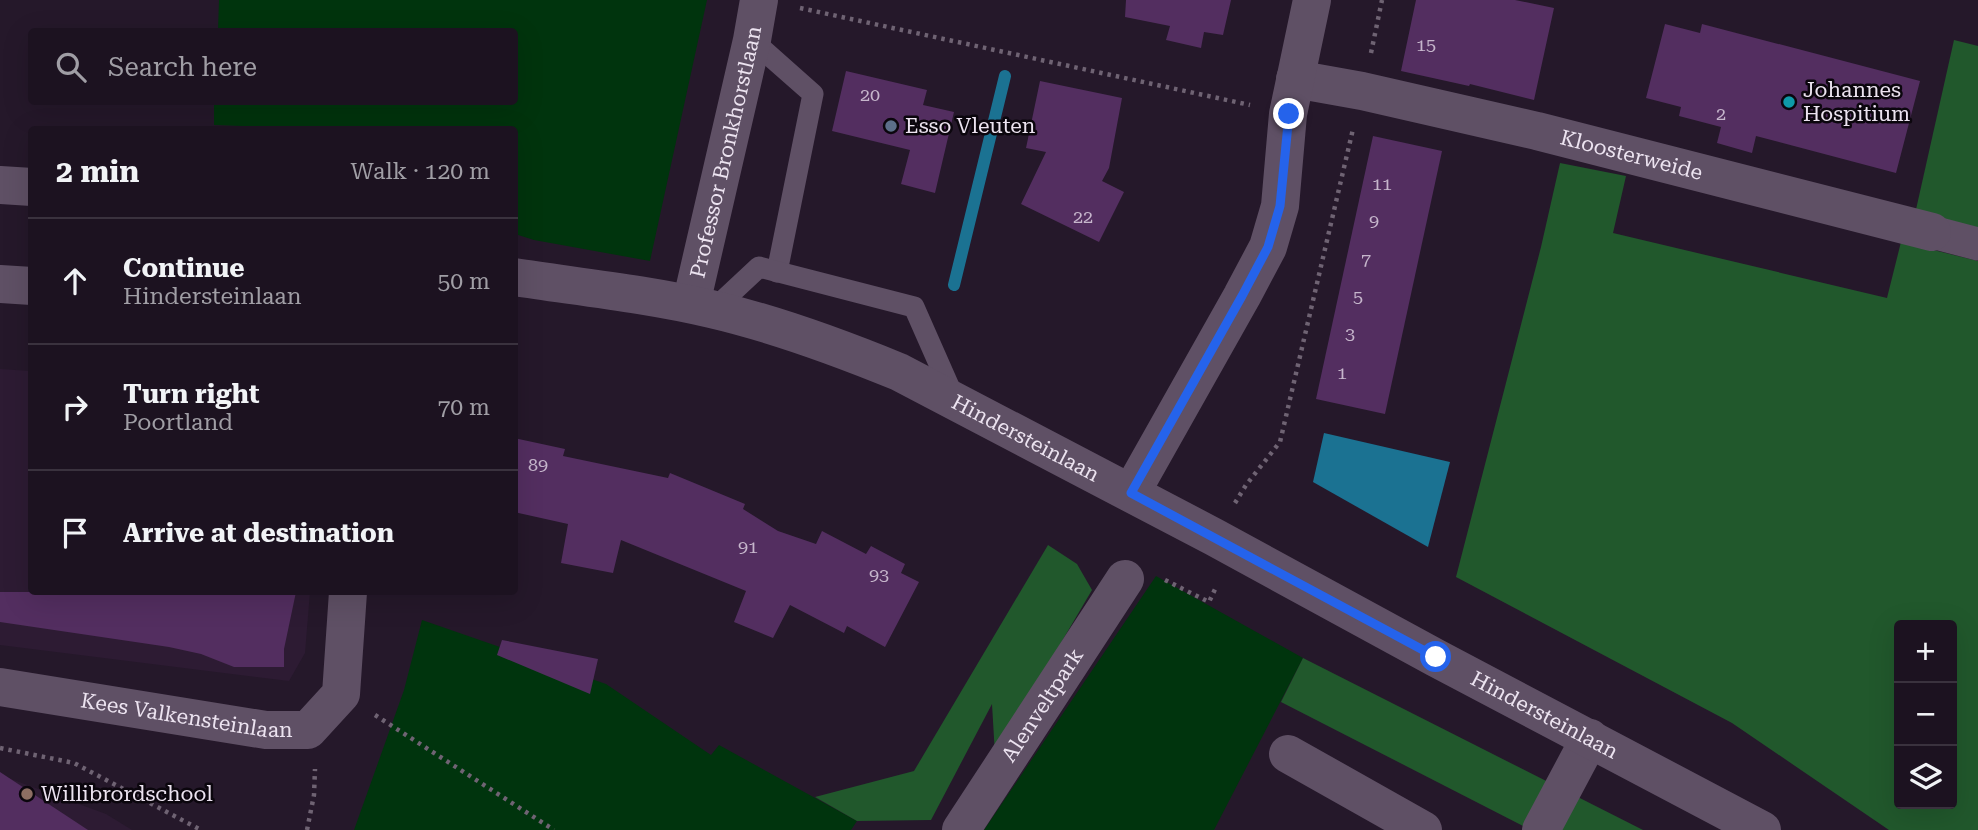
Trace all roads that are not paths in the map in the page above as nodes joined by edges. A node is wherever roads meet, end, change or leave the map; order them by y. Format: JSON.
{"nodes":[{"id":1,"x":1312,"y":0,"type":"edge"},
{"id":2,"x":776,"y":3,"type":"edge"},
{"id":3,"x":752,"y":40,"type":"junction"},
{"id":4,"x":1292,"y":96,"type":"junction"},
{"id":5,"x":0,"y":185,"type":"edge"},
{"id":6,"x":28,"y":187,"type":"edge"},
{"id":7,"x":1958,"y":239,"type":"edge"},
{"id":8,"x":768,"y":270,"type":"junction"},
{"id":9,"x":518,"y":278,"type":"edge"},
{"id":10,"x":0,"y":284,"type":"edge"},
{"id":11,"x":28,"y":286,"type":"edge"},
{"id":12,"x":702,"y":307,"type":"junction"},
{"id":13,"x":955,"y":401,"type":"junction"},
{"id":14,"x":1131,"y":493,"type":"junction"},
{"id":15,"x":1125,"y":579,"type":"road end"},
{"id":16,"x":348,"y":595,"type":"edge"},
{"id":17,"x":0,"y":687,"type":"edge"},
{"id":18,"x":1590,"y":738,"type":"junction"},
{"id":19,"x":1289,"y":754,"type":"dead end"},
{"id":20,"x":961,"y":830,"type":"edge"},
{"id":21,"x":1423,"y":830,"type":"edge"},
{"id":22,"x":1541,"y":830,"type":"edge"},
{"id":23,"x":1762,"y":830,"type":"edge"}],
"edges":[{"from":1,"to":4,"type":"street"},
{"from":2,"to":3,"type":"street","name":"Professor Bronkhorstlaan"},
{"from":3,"to":8,"type":"lane"},
{"from":3,"to":12,"type":"street","name":"Professor Bronkhorstlaan"},
{"from":4,"to":7,"type":"street","name":"Kloosterweide"},
{"from":4,"to":14,"type":"street"},
{"from":5,"to":6,"type":"street"},
{"from":8,"to":12,"type":"lane"},
{"from":8,"to":13,"type":"lane"},
{"from":9,"to":12,"type":"street","name":"Hindersteinlaan"},
{"from":10,"to":11,"type":"street"},
{"from":12,"to":13,"type":"street","name":"Hindersteinlaan"},
{"from":13,"to":14,"type":"street","name":"Hindersteinlaan"},
{"from":14,"to":18,"type":"street","name":"Hindersteinlaan"},
{"from":15,"to":20,"type":"street","name":"Alenveltpark"},
{"from":16,"to":17,"type":"street","name":"Kees Valkensteinlaan"},
{"from":18,"to":22,"type":"street"},
{"from":18,"to":23,"type":"street","name":"Hindersteinlaan"},
{"from":19,"to":21,"type":"street"}]}
